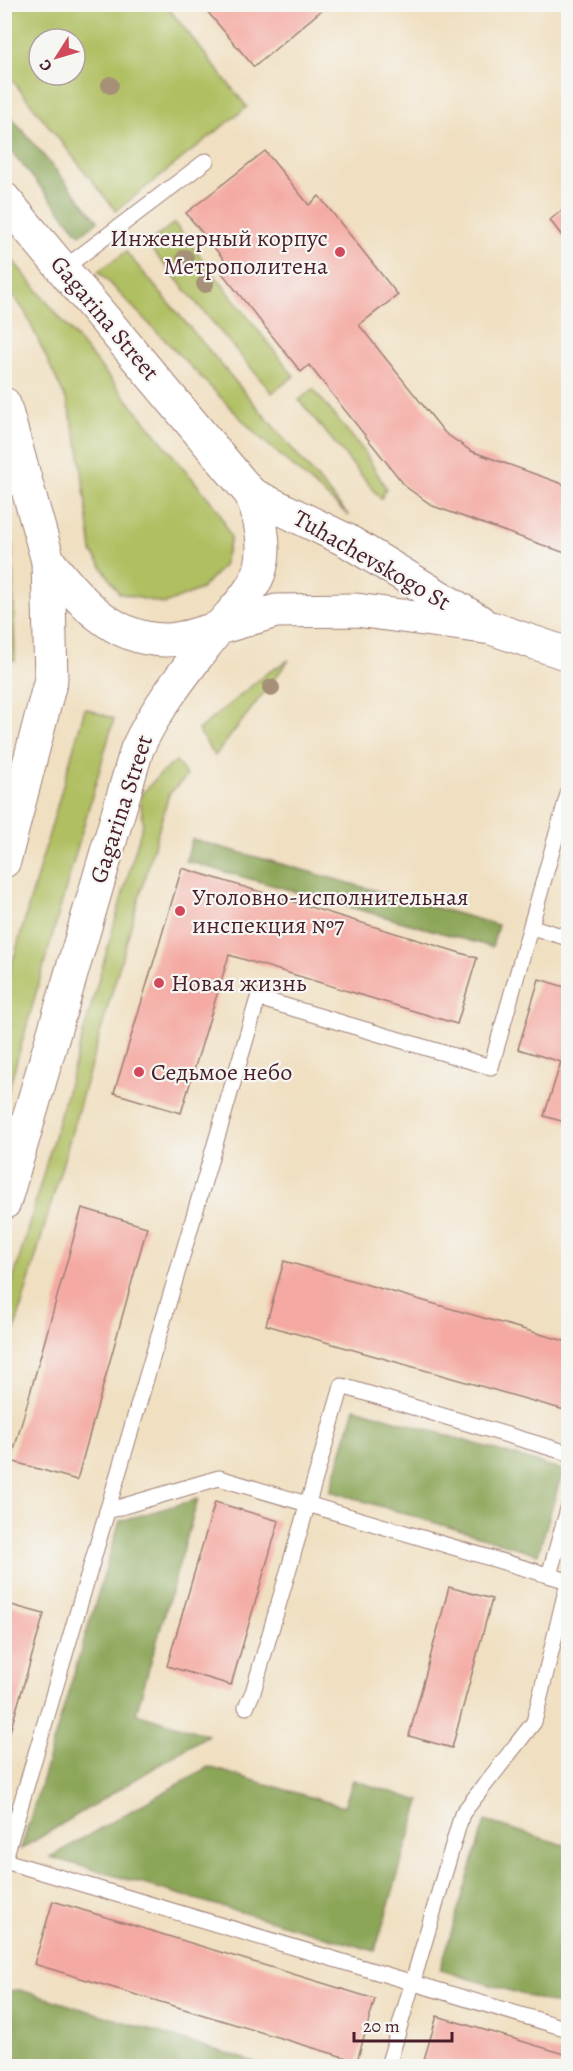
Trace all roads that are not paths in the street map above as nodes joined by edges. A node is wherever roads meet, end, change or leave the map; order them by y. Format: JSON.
{"nodes":[{"id":1,"x":206,"y":161,"type":"dead end"},
{"id":2,"x":4,"y":199,"type":"edge"},
{"id":3,"x":63,"y":269,"type":"junction"},
{"id":4,"x":4,"y":404,"type":"edge"},
{"id":5,"x":251,"y":494,"type":"junction"},
{"id":6,"x":48,"y":561,"type":"junction"},
{"id":7,"x":219,"y":628,"type":"junction"},
{"id":8,"x":491,"y":628,"type":"junction"},
{"id":9,"x":568,"y":654,"type":"edge"},
{"id":10,"x":568,"y":794,"type":"edge"},
{"id":11,"x":4,"y":861,"type":"edge"},
{"id":12,"x":532,"y":927,"type":"junction"},
{"id":13,"x":568,"y":938,"type":"edge"},
{"id":14,"x":4,"y":1203,"type":"edge"},
{"id":15,"x":568,"y":1453,"type":"edge"},
{"id":16,"x":307,"y":1504,"type":"junction"},
{"id":17,"x":568,"y":1509,"type":"edge"},
{"id":18,"x":106,"y":1511,"type":"junction"},
{"id":19,"x":549,"y":1575,"type":"junction"},
{"id":20,"x":568,"y":1582,"type":"edge"},
{"id":21,"x":246,"y":1707,"type":"dead end"},
{"id":22,"x":5,"y":1862,"type":"edge"},
{"id":23,"x":413,"y":1983,"type":"junction"},
{"id":24,"x":568,"y":2029,"type":"edge"},
{"id":25,"x":388,"y":2067,"type":"edge"}],
"edges":[{"from":1,"to":3,"type":"lane"},
{"from":2,"to":3,"type":"main road","name":"Gagarina Street"},
{"from":3,"to":5,"type":"main road","name":"Gagarina Street"},
{"from":4,"to":6,"type":"main road"},
{"from":5,"to":7,"type":"main road","name":"Gagarina Street"},
{"from":5,"to":8,"type":"main road","name":"Tuhachevskogo St"},
{"from":6,"to":7,"type":"main road"},
{"from":6,"to":11,"type":"main road"},
{"from":7,"to":8,"type":"main road","name":"Tuhachevskogo St"},
{"from":7,"to":14,"type":"main road","name":"Gagarina Street"},
{"from":8,"to":9,"type":"main road","name":"Tuhachevskogo St"},
{"from":10,"to":12,"type":"lane"},
{"from":12,"to":13,"type":"lane"},
{"from":12,"to":18,"type":"lane"},
{"from":15,"to":16,"type":"lane"},
{"from":16,"to":18,"type":"lane"},
{"from":16,"to":19,"type":"lane"},
{"from":16,"to":21,"type":"lane"},
{"from":17,"to":19,"type":"lane"},
{"from":18,"to":22,"type":"lane"},
{"from":19,"to":20,"type":"lane"},
{"from":20,"to":23,"type":"lane"},
{"from":22,"to":23,"type":"lane"},
{"from":23,"to":24,"type":"lane"},
{"from":23,"to":25,"type":"lane"}]}
